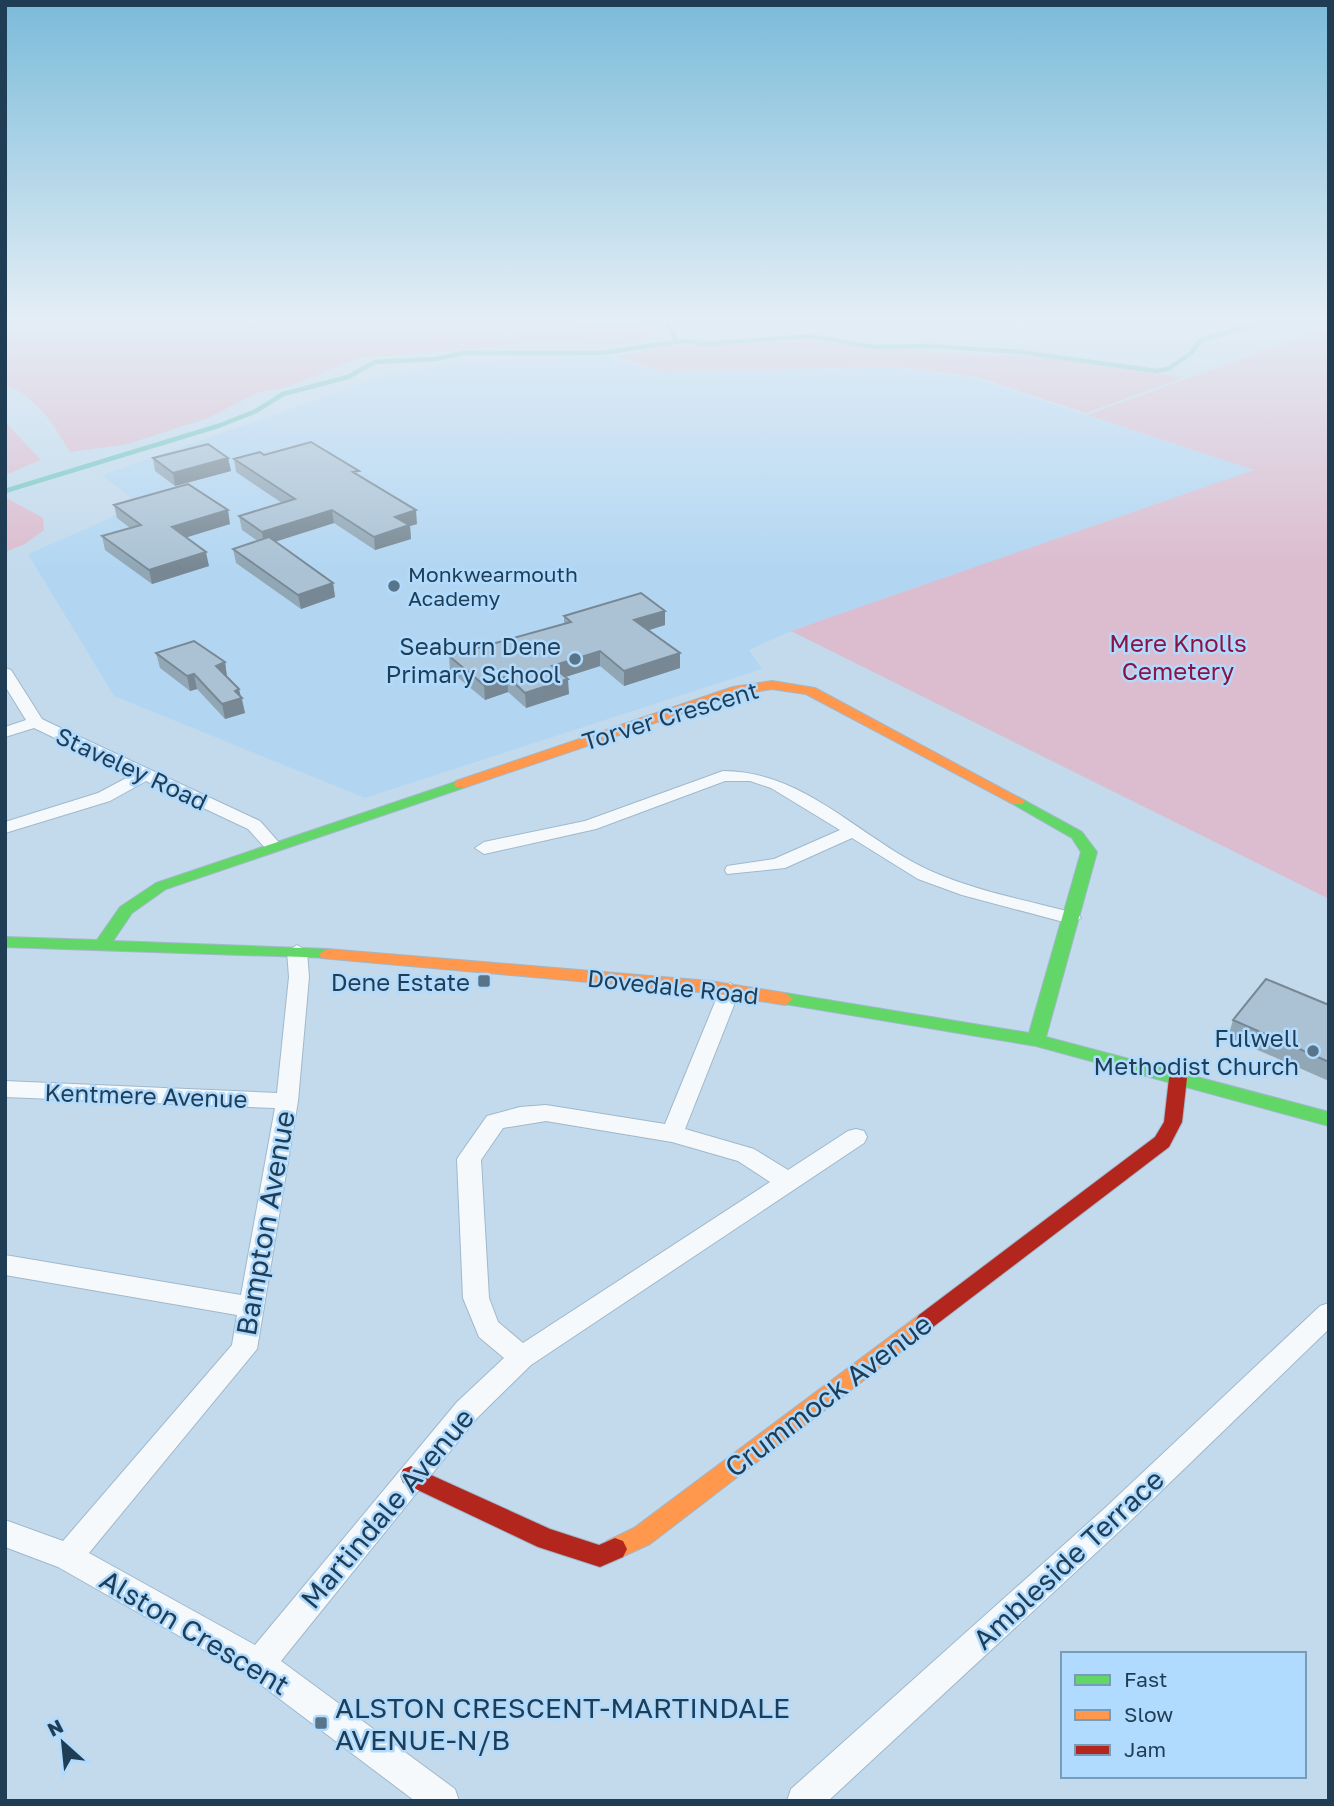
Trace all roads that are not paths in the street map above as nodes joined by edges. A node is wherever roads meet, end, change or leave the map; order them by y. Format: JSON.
{"nodes":[{"id":1,"x":5,"y":673,"type":"edge"},
{"id":2,"x":36,"y":722,"type":"junction"},
{"id":3,"x":5,"y":732,"type":"edge"},
{"id":4,"x":146,"y":774,"type":"junction"},
{"id":5,"x":5,"y":828,"type":"edge"},
{"id":6,"x":851,"y":832,"type":"junction"},
{"id":7,"x":273,"y":846,"type":"junction"},
{"id":8,"x":484,"y":848,"type":"dead end"},
{"id":9,"x":734,"y":870,"type":"dead end"},
{"id":10,"x":1071,"y":918,"type":"junction"},
{"id":11,"x":5,"y":942,"type":"edge"},
{"id":12,"x":102,"y":946,"type":"junction"},
{"id":13,"x":297,"y":951,"type":"junction"},
{"id":14,"x":730,"y":990,"type":"junction"},
{"id":15,"x":1036,"y":1040,"type":"junction"},
{"id":16,"x":1178,"y":1078,"type":"junction"},
{"id":17,"x":5,"y":1088,"type":"edge"},
{"id":18,"x":287,"y":1101,"type":"junction"},
{"id":19,"x":1329,"y":1119,"type":"edge"},
{"id":20,"x":672,"y":1134,"type":"junction"},
{"id":21,"x":856,"y":1137,"type":"dead end"},
{"id":22,"x":787,"y":1181,"type":"junction"},
{"id":23,"x":5,"y":1265,"type":"edge"},
{"id":24,"x":252,"y":1307,"type":"junction"},
{"id":25,"x":1329,"y":1313,"type":"edge"},
{"id":26,"x":522,"y":1357,"type":"junction"},
{"id":27,"x":411,"y":1476,"type":"junction"},
{"id":28,"x":5,"y":1533,"type":"edge"},
{"id":29,"x":68,"y":1557,"type":"junction"},
{"id":30,"x":259,"y":1664,"type":"junction"},
{"id":31,"x":443,"y":1801,"type":"edge"},
{"id":32,"x":803,"y":1801,"type":"edge"}],
"edges":[{"from":1,"to":2,"type":"street","name":"Staveley Road"},
{"from":2,"to":3,"type":"street"},
{"from":2,"to":4,"type":"street","name":"Staveley Road"},
{"from":4,"to":5,"type":"street"},
{"from":4,"to":7,"type":"street","name":"Staveley Road"},
{"from":6,"to":8,"type":"street"},
{"from":6,"to":9,"type":"street"},
{"from":6,"to":10,"type":"street"},
{"from":7,"to":10,"type":"street","name":"Torver Crescent"},
{"from":7,"to":12,"type":"street","name":"Torver Crescent"},
{"from":10,"to":15,"type":"street","name":"Torver Crescent"},
{"from":11,"to":12,"type":"street","name":"Dovedale Road"},
{"from":12,"to":13,"type":"street","name":"Dovedale Road"},
{"from":13,"to":14,"type":"street","name":"Dovedale Road"},
{"from":13,"to":18,"type":"street","name":"Bampton Avenue"},
{"from":14,"to":15,"type":"street","name":"Dovedale Road"},
{"from":14,"to":20,"type":"street"},
{"from":15,"to":16,"type":"street","name":"Dovedale Road"},
{"from":16,"to":19,"type":"street","name":"Dovedale Road"},
{"from":16,"to":27,"type":"street","name":"Crummock Avenue"},
{"from":17,"to":18,"type":"street","name":"Kentmere Avenue"},
{"from":18,"to":24,"type":"street","name":"Bampton Avenue"},
{"from":20,"to":22,"type":"street"},
{"from":20,"to":26,"type":"street"},
{"from":21,"to":22,"type":"street","name":"Martindale Avenue"},
{"from":22,"to":26,"type":"street","name":"Martindale Avenue"},
{"from":23,"to":24,"type":"street"},
{"from":24,"to":29,"type":"street","name":"Bampton Avenue"},
{"from":25,"to":32,"type":"street","name":"Ambleside Terrace"},
{"from":26,"to":27,"type":"street","name":"Martindale Avenue"},
{"from":27,"to":30,"type":"street","name":"Martindale Avenue"},
{"from":28,"to":29,"type":"street","name":"Alston Crescent"},
{"from":29,"to":30,"type":"street","name":"Alston Crescent"},
{"from":30,"to":31,"type":"street","name":"Alston Crescent"}]}
